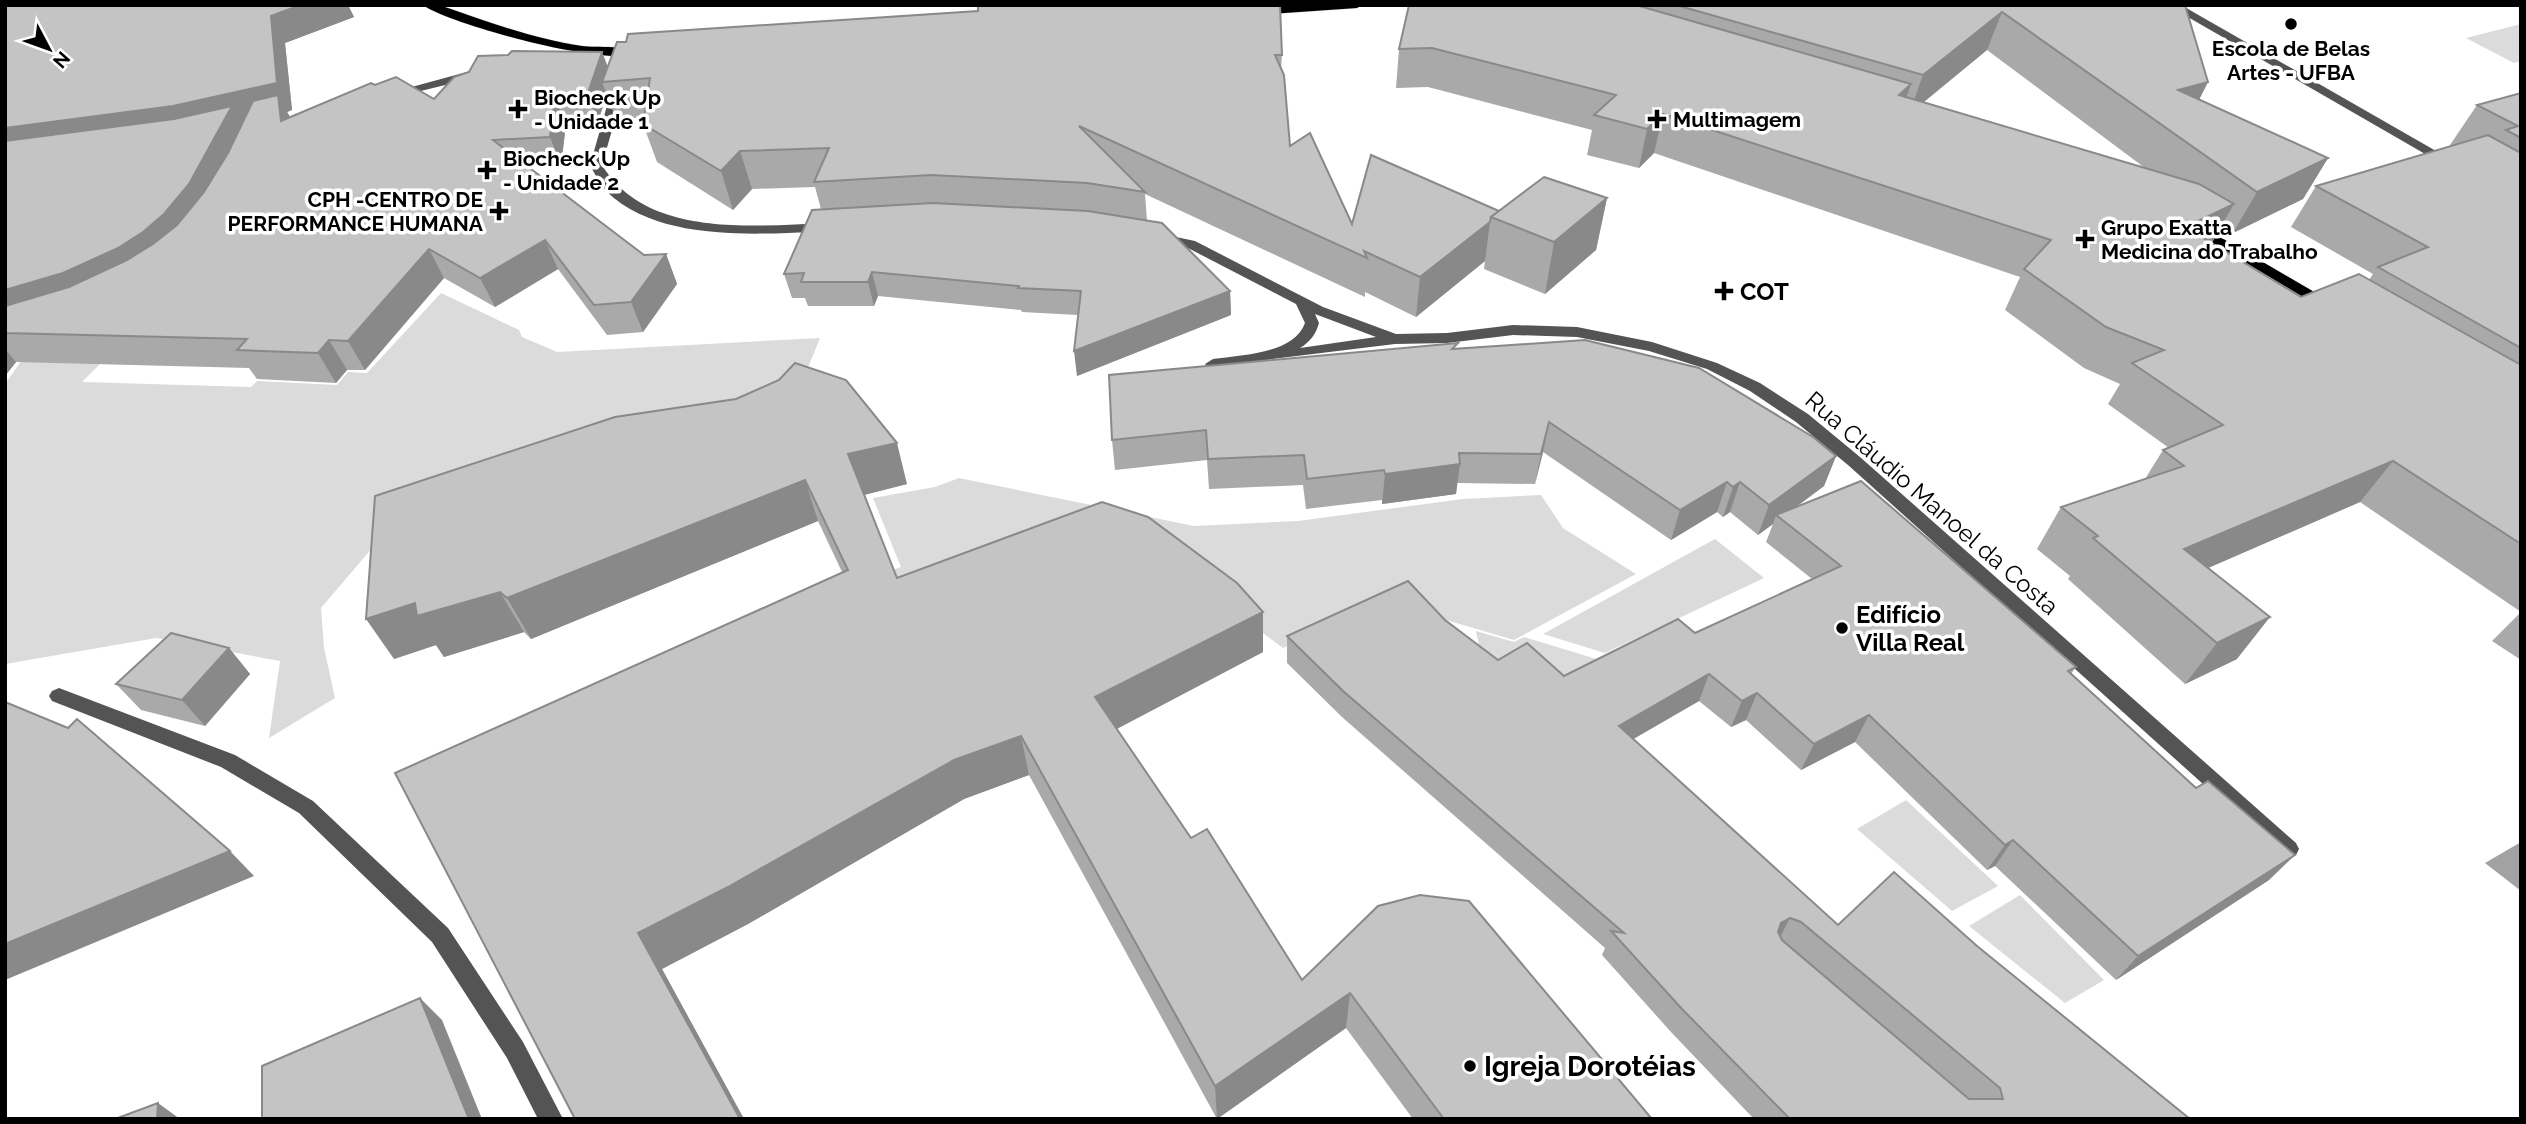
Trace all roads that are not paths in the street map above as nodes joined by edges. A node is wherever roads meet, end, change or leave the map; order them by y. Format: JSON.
{"nodes":[{"id":1,"x":428,"y":5,"type":"edge"},
{"id":2,"x":1259,"y":5,"type":"edge"},
{"id":3,"x":1357,"y":5,"type":"edge"},
{"id":4,"x":2172,"y":5,"type":"edge"},
{"id":5,"x":1242,"y":11,"type":"joint"},
{"id":6,"x":576,"y":49,"type":"junction"},
{"id":7,"x":637,"y":52,"type":"joint"},
{"id":8,"x":549,"y":55,"type":"edge"},
{"id":9,"x":484,"y":72,"type":"edge"},
{"id":10,"x":379,"y":98,"type":"edge"},
{"id":11,"x":2461,"y":169,"type":"edge"},
{"id":12,"x":2181,"y":218,"type":"edge"},
{"id":13,"x":843,"y":226,"type":"edge"},
{"id":14,"x":1138,"y":234,"type":"edge"},
{"id":15,"x":1302,"y":302,"type":"junction"},
{"id":16,"x":2345,"y":316,"type":"edge"},
{"id":17,"x":1394,"y":339,"type":"junction"},
{"id":18,"x":1246,"y":361,"type":"junction"},
{"id":19,"x":1213,"y":364,"type":"edge"},
{"id":20,"x":58,"y":696,"type":"dead end"},
{"id":21,"x":2289,"y":849,"type":"edge"},
{"id":22,"x":551,"y":1119,"type":"edge"}],
"edges":[{"from":1,"to":6,"type":"main road"},
{"from":2,"to":5,"type":"street"},
{"from":3,"to":5,"type":"main road"},
{"from":4,"to":11,"type":"street"},
{"from":6,"to":7,"type":"main road"},
{"from":6,"to":8,"type":"street"},
{"from":7,"to":13,"type":"street"},
{"from":9,"to":10,"type":"street"},
{"from":12,"to":16,"type":"main road"},
{"from":14,"to":15,"type":"street","name":"Rua Cláudio Manoel da Costa"},
{"from":15,"to":17,"type":"street","name":"Rua Cláudio Manoel da Costa"},
{"from":15,"to":18,"type":"street","name":"Rua Cláudio Manoel da Costa"},
{"from":17,"to":18,"type":"street","name":"Rua Cláudio Manoel da Costa"},
{"from":17,"to":21,"type":"street","name":"Rua Cláudio Manoel da Costa"},
{"from":18,"to":19,"type":"street","name":"Rua Cláudio Manoel da Costa"},
{"from":20,"to":22,"type":"street"}]}
